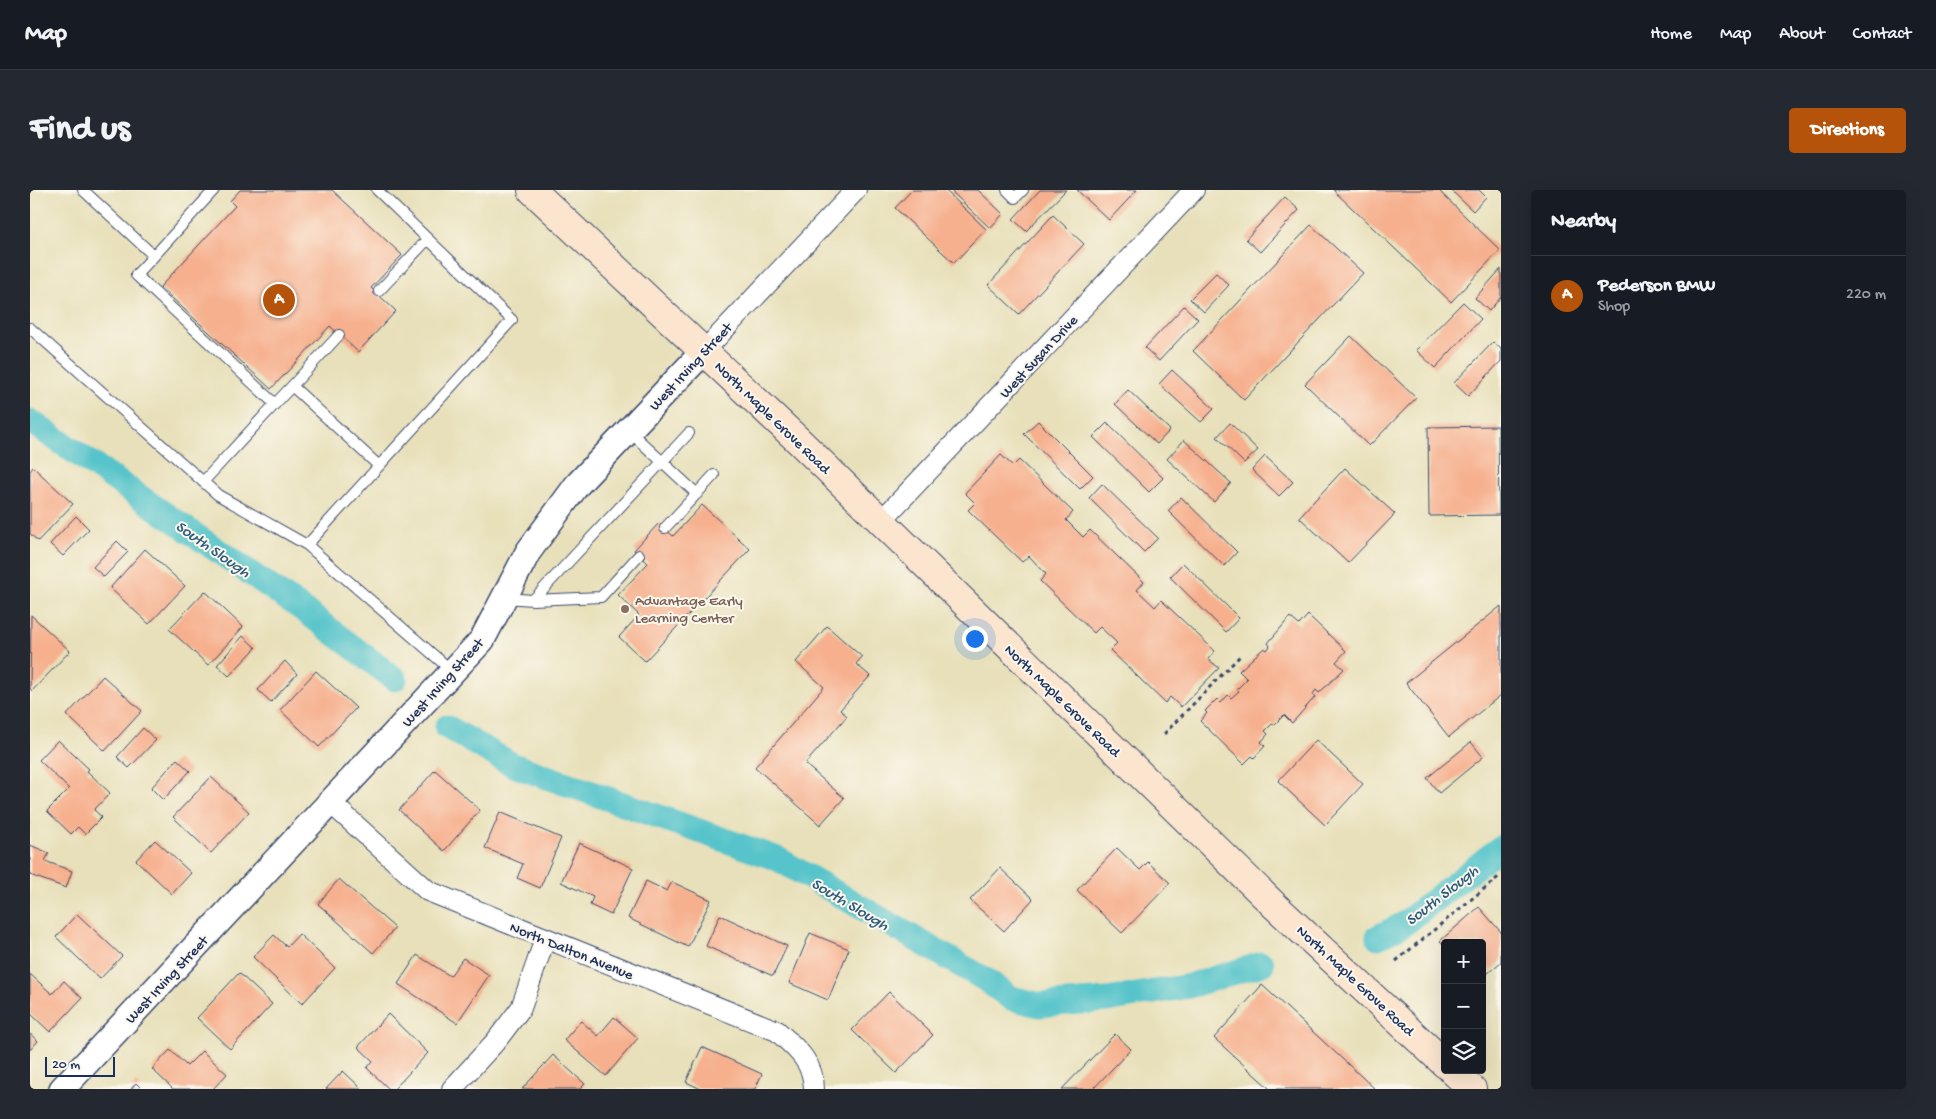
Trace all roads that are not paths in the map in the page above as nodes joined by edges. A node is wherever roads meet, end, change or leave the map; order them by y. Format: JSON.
{"nodes":[{"id":1,"x":83,"y":190,"type":"edge"},
{"id":2,"x":214,"y":190,"type":"edge"},
{"id":3,"x":377,"y":190,"type":"edge"},
{"id":4,"x":532,"y":190,"type":"edge"},
{"id":5,"x":856,"y":190,"type":"edge"},
{"id":6,"x":1007,"y":190,"type":"edge"},
{"id":7,"x":1023,"y":190,"type":"edge"},
{"id":8,"x":1194,"y":190,"type":"edge"},
{"id":9,"x":428,"y":239,"type":"junction"},
{"id":10,"x":154,"y":256,"type":"junction"},
{"id":11,"x":379,"y":291,"type":"dead end"},
{"id":12,"x":30,"y":328,"type":"edge"},
{"id":13,"x":339,"y":335,"type":"dead end"},
{"id":14,"x":704,"y":351,"type":"junction"},
{"id":15,"x":292,"y":386,"type":"junction"},
{"id":16,"x":275,"y":404,"type":"junction"},
{"id":17,"x":629,"y":430,"type":"junction"},
{"id":18,"x":689,"y":433,"type":"dead end"},
{"id":19,"x":662,"y":462,"type":"junction"},
{"id":20,"x":379,"y":466,"type":"junction"},
{"id":21,"x":714,"y":475,"type":"dead end"},
{"id":22,"x":203,"y":482,"type":"junction"},
{"id":23,"x":697,"y":494,"type":"junction"},
{"id":24,"x":881,"y":522,"type":"junction"},
{"id":25,"x":664,"y":528,"type":"dead end"},
{"id":26,"x":307,"y":545,"type":"junction"},
{"id":27,"x":639,"y":555,"type":"dead end"},
{"id":28,"x":505,"y":598,"type":"junction"},
{"id":29,"x":533,"y":600,"type":"junction"},
{"id":30,"x":452,"y":671,"type":"junction"},
{"id":31,"x":331,"y":803,"type":"junction"},
{"id":32,"x":545,"y":940,"type":"junction"},
{"id":33,"x":1441,"y":1060,"type":"edge"},
{"id":34,"x":1456,"y":1074,"type":"edge"},
{"id":35,"x":814,"y":1086,"type":"edge"},
{"id":36,"x":62,"y":1089,"type":"edge"},
{"id":37,"x":452,"y":1089,"type":"edge"},
{"id":38,"x":1472,"y":1089,"type":"edge"}],
"edges":[{"from":1,"to":10,"type":"lane"},
{"from":2,"to":10,"type":"lane"},
{"from":3,"to":9,"type":"lane"},
{"from":4,"to":14,"type":"main road","name":"North Maple Grove Road"},
{"from":5,"to":14,"type":"street","name":"West Irving Street"},
{"from":6,"to":7,"type":"lane"},
{"from":8,"to":24,"type":"street","name":"West Susan Drive"},
{"from":9,"to":11,"type":"lane"},
{"from":9,"to":20,"type":"lane"},
{"from":10,"to":16,"type":"lane"},
{"from":12,"to":22,"type":"lane"},
{"from":13,"to":15,"type":"lane"},
{"from":14,"to":17,"type":"street","name":"West Irving Street"},
{"from":14,"to":24,"type":"main road","name":"North Maple Grove Road"},
{"from":15,"to":16,"type":"lane"},
{"from":15,"to":20,"type":"lane"},
{"from":16,"to":22,"type":"lane"},
{"from":17,"to":19,"type":"lane"},
{"from":17,"to":28,"type":"street","name":"West Irving Street"},
{"from":18,"to":19,"type":"lane"},
{"from":19,"to":23,"type":"lane"},
{"from":19,"to":29,"type":"lane"},
{"from":20,"to":26,"type":"lane"},
{"from":21,"to":23,"type":"lane"},
{"from":22,"to":26,"type":"lane"},
{"from":23,"to":25,"type":"lane"},
{"from":24,"to":33,"type":"main road","name":"North Maple Grove Road"},
{"from":26,"to":30,"type":"lane"},
{"from":27,"to":29,"type":"lane"},
{"from":28,"to":29,"type":"lane"},
{"from":28,"to":30,"type":"street","name":"West Irving Street"},
{"from":30,"to":31,"type":"street","name":"West Irving Street"},
{"from":31,"to":32,"type":"street","name":"North Dalton Avenue"},
{"from":31,"to":36,"type":"street","name":"West Irving Street"},
{"from":32,"to":35,"type":"street","name":"North Dalton Avenue"},
{"from":32,"to":37,"type":"street"},
{"from":34,"to":38,"type":"main road"}]}
